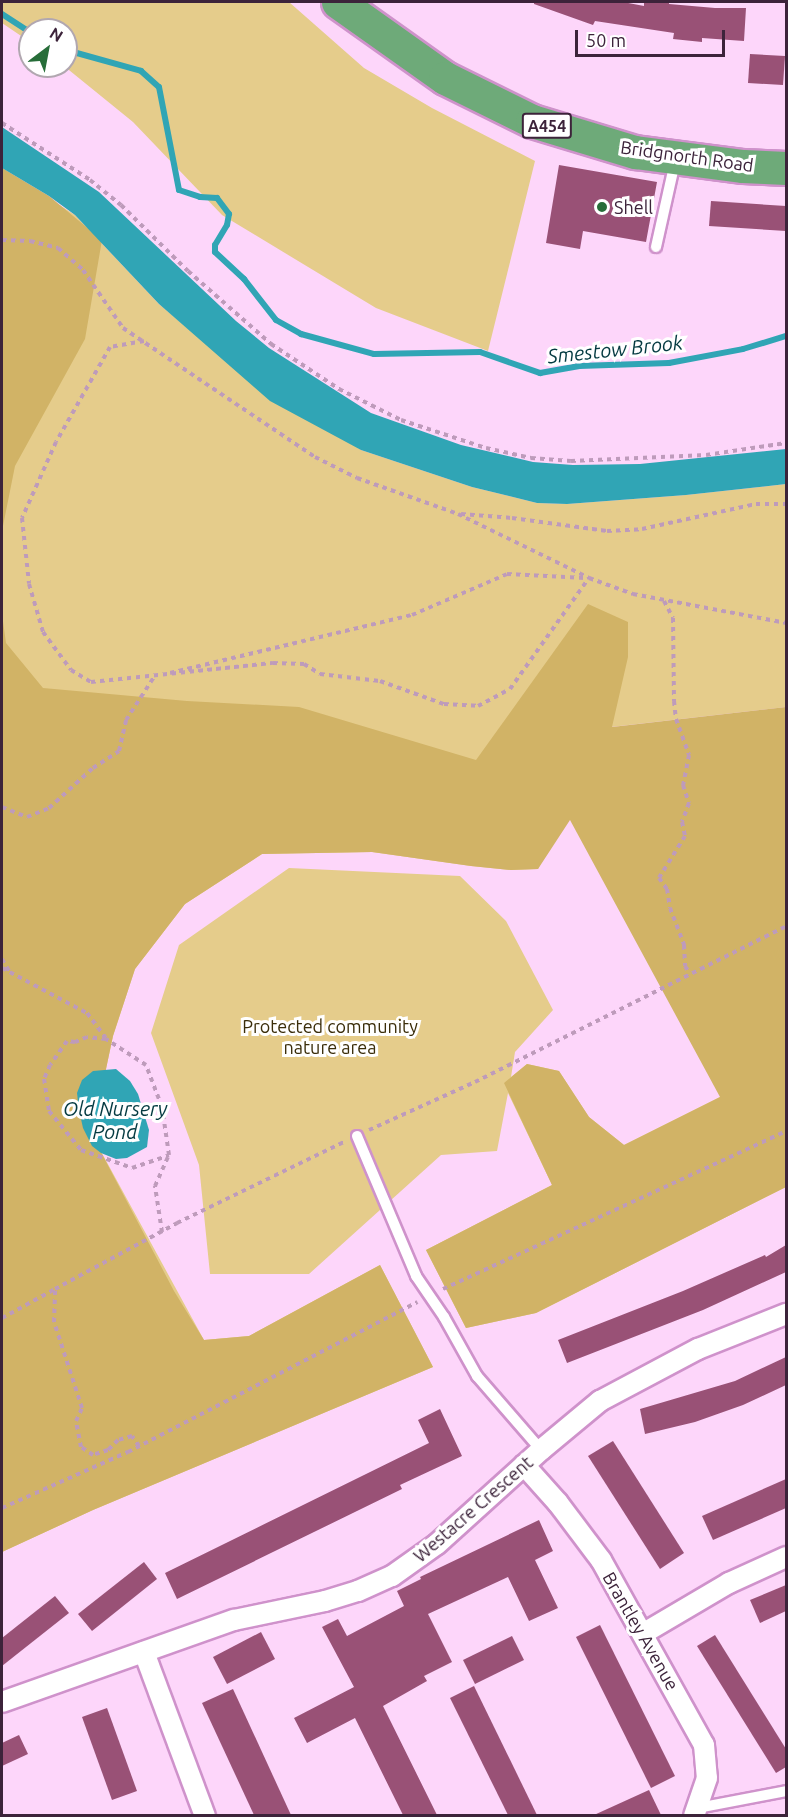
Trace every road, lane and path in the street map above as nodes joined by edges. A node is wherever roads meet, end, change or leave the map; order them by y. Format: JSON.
{"nodes":[{"id":1,"x":338,"y":2,"type":"edge"},
{"id":2,"x":2,"y":123,"type":"edge"},
{"id":3,"x":676,"y":158,"type":"junction"},
{"id":4,"x":786,"y":168,"type":"edge"},
{"id":5,"x":2,"y":240,"type":"edge"},
{"id":6,"x":656,"y":247,"type":"dead end"},
{"id":7,"x":144,"y":341,"type":"junction"},
{"id":8,"x":786,"y":443,"type":"edge"},
{"id":9,"x":786,"y":504,"type":"edge"},
{"id":10,"x":458,"y":514,"type":"junction"},
{"id":11,"x":589,"y":578,"type":"junction"},
{"id":12,"x":663,"y":601,"type":"junction"},
{"id":13,"x":786,"y":623,"type":"edge"},
{"id":14,"x":154,"y":677,"type":"junction"},
{"id":15,"x":2,"y":807,"type":"edge"},
{"id":16,"x":786,"y":926,"type":"edge"},
{"id":17,"x":2,"y":959,"type":"edge"},
{"id":18,"x":2,"y":968,"type":"edge"},
{"id":19,"x":10,"y":973,"type":"junction"},
{"id":20,"x":690,"y":974,"type":"junction"},
{"id":21,"x":106,"y":1039,"type":"junction"},
{"id":22,"x":786,"y":1131,"type":"edge"},
{"id":23,"x":357,"y":1136,"type":"junction"},
{"id":24,"x":169,"y":1155,"type":"junction"},
{"id":25,"x":162,"y":1232,"type":"junction"},
{"id":26,"x":56,"y":1288,"type":"junction"},
{"id":27,"x":429,"y":1296,"type":"junction"},
{"id":28,"x":786,"y":1314,"type":"edge"},
{"id":29,"x":2,"y":1318,"type":"edge"},
{"id":30,"x":139,"y":1446,"type":"junction"},
{"id":31,"x":541,"y":1450,"type":"junction"},
{"id":32,"x":524,"y":1465,"type":"junction"},
{"id":33,"x":2,"y":1508,"type":"edge"},
{"id":34,"x":786,"y":1557,"type":"edge"},
{"id":35,"x":644,"y":1633,"type":"junction"},
{"id":36,"x":144,"y":1652,"type":"junction"},
{"id":37,"x":2,"y":1702,"type":"edge"},
{"id":38,"x":786,"y":1791,"type":"edge"},
{"id":39,"x":696,"y":1812,"type":"edge"},
{"id":40,"x":201,"y":1814,"type":"edge"}],
"edges":[{"from":1,"to":3,"type":"highway","name":"Bridgnorth Road","number":"A454"},
{"from":2,"to":8,"type":"path"},
{"from":3,"to":4,"type":"highway","name":"Bridgnorth Road","number":"A454"},
{"from":3,"to":6,"type":"lane"},
{"from":5,"to":7,"type":"path"},
{"from":7,"to":10,"type":"path"},
{"from":7,"to":14,"type":"path"},
{"from":9,"to":10,"type":"path"},
{"from":10,"to":11,"type":"path"},
{"from":11,"to":12,"type":"path"},
{"from":11,"to":14,"type":"path"},
{"from":11,"to":14,"type":"path"},
{"from":12,"to":13,"type":"path"},
{"from":12,"to":20,"type":"path"},
{"from":14,"to":15,"type":"path"},
{"from":16,"to":20,"type":"path"},
{"from":17,"to":19,"type":"path"},
{"from":18,"to":19,"type":"path"},
{"from":19,"to":21,"type":"path"},
{"from":20,"to":23,"type":"path"},
{"from":21,"to":24,"type":"path"},
{"from":21,"to":24,"type":"path"},
{"from":22,"to":27,"type":"path"},
{"from":23,"to":25,"type":"path"},
{"from":23,"to":27,"type":"lane"},
{"from":24,"to":25,"type":"path"},
{"from":25,"to":26,"type":"path"},
{"from":26,"to":29,"type":"path"},
{"from":26,"to":30,"type":"path"},
{"from":27,"to":30,"type":"path"},
{"from":27,"to":31,"type":"lane"},
{"from":28,"to":31,"type":"street","name":"Westacre Crescent"},
{"from":30,"to":33,"type":"path"},
{"from":31,"to":32,"type":"street","name":"Westacre Crescent"},
{"from":32,"to":35,"type":"street","name":"Brantley Avenue"},
{"from":32,"to":36,"type":"street","name":"Westacre Crescent"},
{"from":34,"to":35,"type":"street"},
{"from":35,"to":39,"type":"street","name":"Brantley Avenue"},
{"from":36,"to":37,"type":"street","name":"Westacre Crescent"},
{"from":36,"to":40,"type":"street"},
{"from":38,"to":39,"type":"lane"}]}
